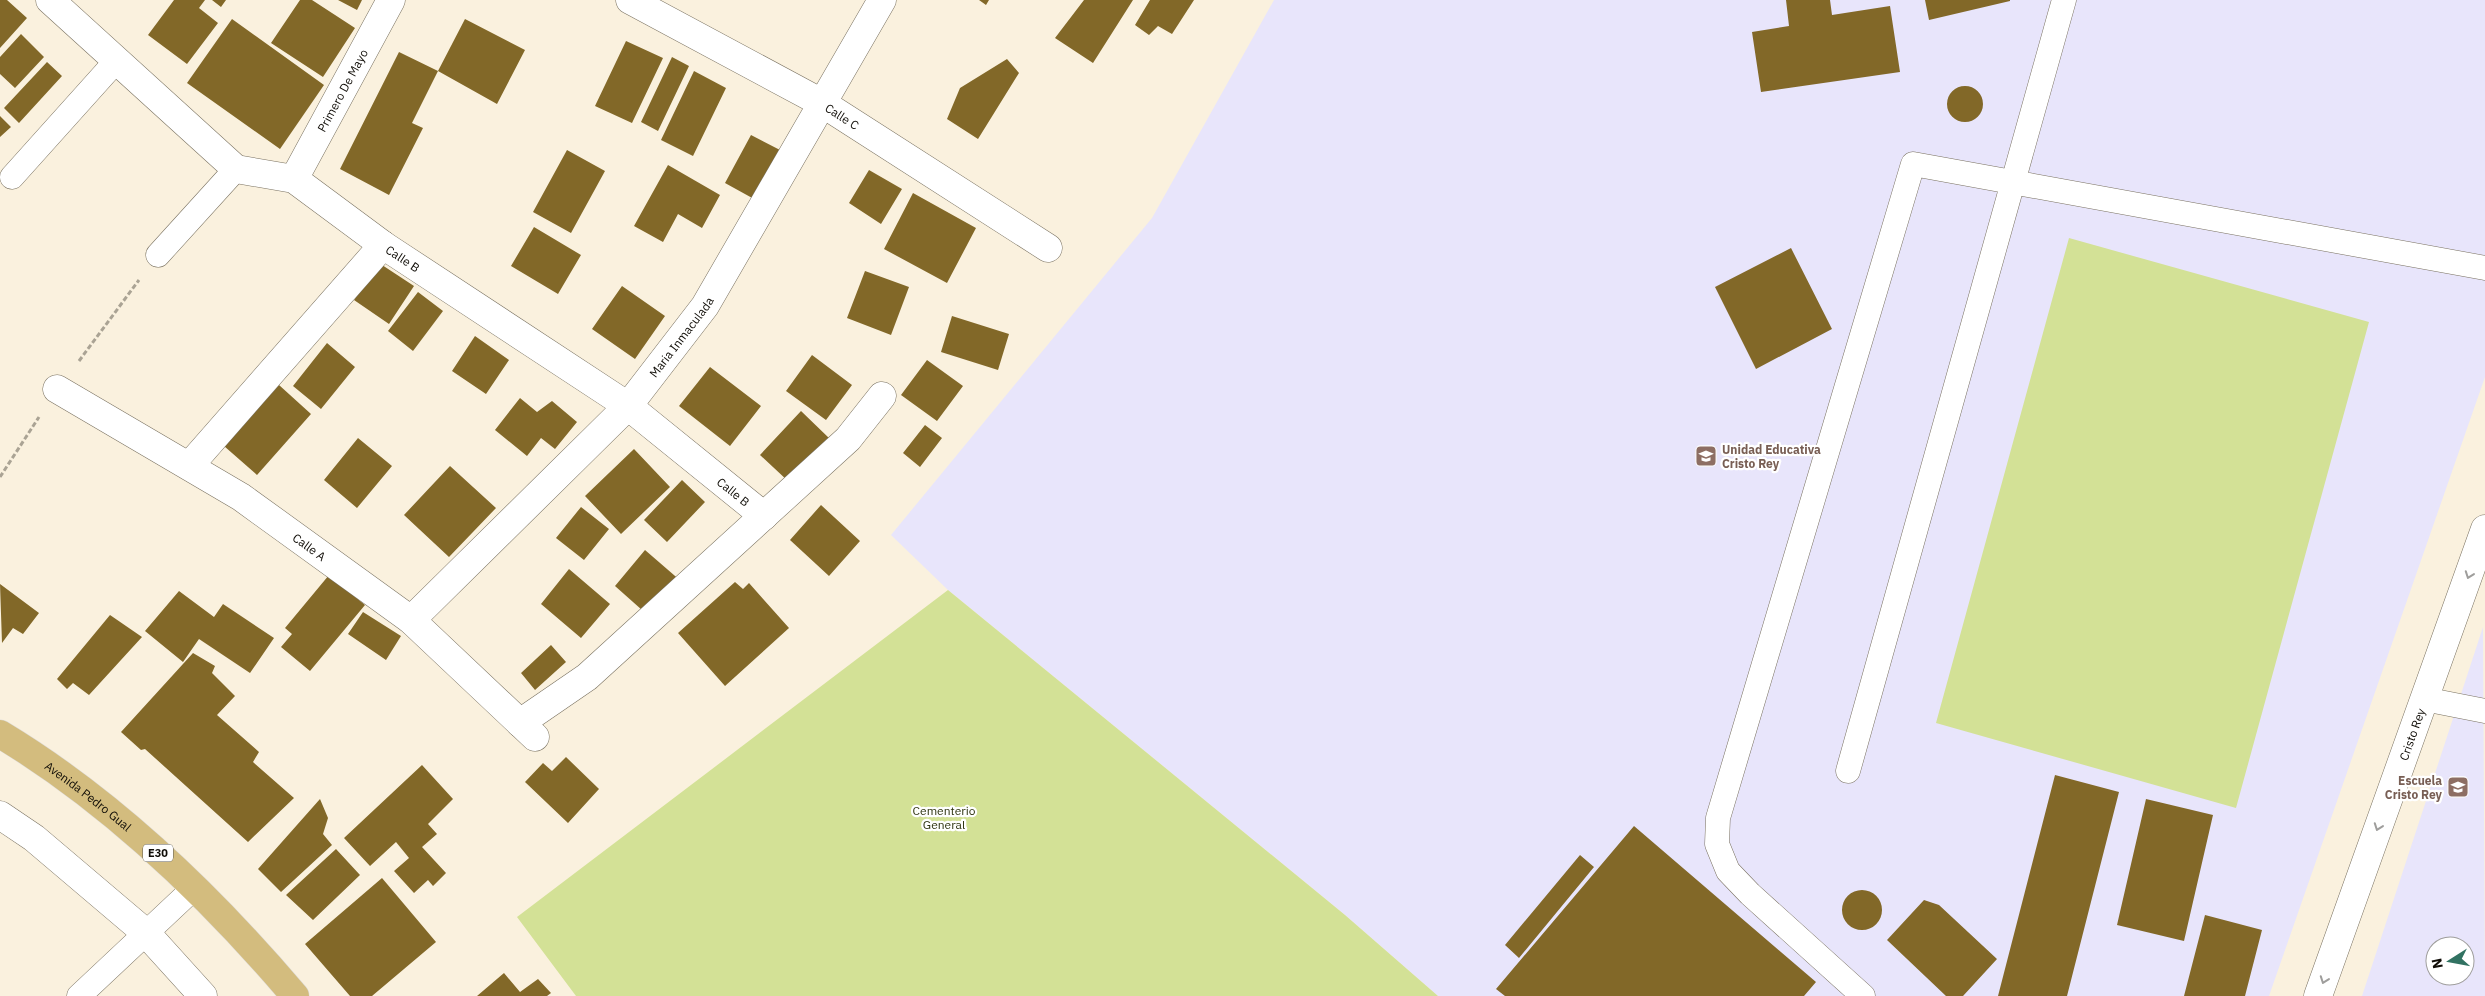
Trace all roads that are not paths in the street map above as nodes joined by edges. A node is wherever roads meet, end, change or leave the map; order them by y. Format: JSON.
{"nodes":[{"id":1,"x":50,"y":0,"type":"edge"},
{"id":2,"x":391,"y":0,"type":"edge"},
{"id":3,"x":630,"y":0,"type":"edge"},
{"id":4,"x":882,"y":0,"type":"edge"},
{"id":5,"x":2064,"y":0,"type":"edge"},
{"id":6,"x":117,"y":60,"type":"junction"},
{"id":7,"x":822,"y":103,"type":"junction"},
{"id":8,"x":236,"y":169,"type":"junction"},
{"id":9,"x":12,"y":177,"type":"dead end"},
{"id":10,"x":294,"y":179,"type":"junction"},
{"id":11,"x":2013,"y":182,"type":"junction"},
{"id":12,"x":383,"y":245,"type":"junction"},
{"id":13,"x":1048,"y":248,"type":"dead end"},
{"id":14,"x":158,"y":255,"type":"dead end"},
{"id":15,"x":2485,"y":268,"type":"edge"},
{"id":16,"x":58,"y":389,"type":"dead end"},
{"id":17,"x":882,"y":396,"type":"dead end"},
{"id":18,"x":628,"y":406,"type":"junction"},
{"id":19,"x":190,"y":465,"type":"junction"},
{"id":20,"x":764,"y":516,"type":"junction"},
{"id":21,"x":2485,"y":529,"type":"edge"},
{"id":22,"x":411,"y":620,"type":"junction"},
{"id":23,"x":2424,"y":699,"type":"junction"},
{"id":24,"x":2485,"y":711,"type":"edge"},
{"id":25,"x":0,"y":734,"type":"edge"},
{"id":26,"x":1848,"y":771,"type":"dead end"},
{"id":27,"x":0,"y":815,"type":"edge"},
{"id":28,"x":194,"y":888,"type":"junction"},
{"id":29,"x":146,"y":933,"type":"junction"},
{"id":30,"x":79,"y":996,"type":"edge"},
{"id":31,"x":203,"y":996,"type":"edge"},
{"id":32,"x":295,"y":996,"type":"edge"},
{"id":33,"x":1863,"y":996,"type":"edge"},
{"id":34,"x":2318,"y":996,"type":"edge"}],
"edges":[{"from":1,"to":6,"type":"street"},
{"from":2,"to":10,"type":"street","name":"Primero De Mayo"},
{"from":3,"to":7,"type":"street","name":"Calle C"},
{"from":4,"to":7,"type":"street","name":"Maria Inmaculada"},
{"from":5,"to":11,"type":"lane"},
{"from":6,"to":8,"type":"street"},
{"from":6,"to":9,"type":"lane"},
{"from":7,"to":13,"type":"street","name":"Calle C"},
{"from":7,"to":18,"type":"street","name":"Maria Inmaculada"},
{"from":8,"to":10,"type":"street","name":"Calle B"},
{"from":8,"to":14,"type":"lane"},
{"from":10,"to":12,"type":"street","name":"Calle B"},
{"from":11,"to":15,"type":"lane"},
{"from":11,"to":26,"type":"lane"},
{"from":11,"to":33,"type":"lane"},
{"from":12,"to":18,"type":"street","name":"Calle B"},
{"from":12,"to":19,"type":"street"},
{"from":16,"to":19,"type":"street","name":"Calle A"},
{"from":17,"to":20,"type":"street"},
{"from":18,"to":20,"type":"street","name":"Calle B"},
{"from":18,"to":22,"type":"street","name":"Maria Inmaculada"},
{"from":19,"to":22,"type":"street","name":"Calle A"},
{"from":20,"to":22,"type":"street","name":"Calle A"},
{"from":21,"to":23,"type":"street","name":"Cristo Rey","one_way":true},
{"from":23,"to":24,"type":"lane"},
{"from":23,"to":34,"type":"street","name":"Cristo Rey","one_way":true},
{"from":25,"to":28,"type":"highway","name":"Avenida Pedro Gual","number":"E30"},
{"from":27,"to":29,"type":"street"},
{"from":28,"to":29,"type":"lane"},
{"from":28,"to":32,"type":"highway","name":"Avenida Pedro Gual","number":"E30"},
{"from":29,"to":30,"type":"lane"},
{"from":29,"to":31,"type":"street"}]}
